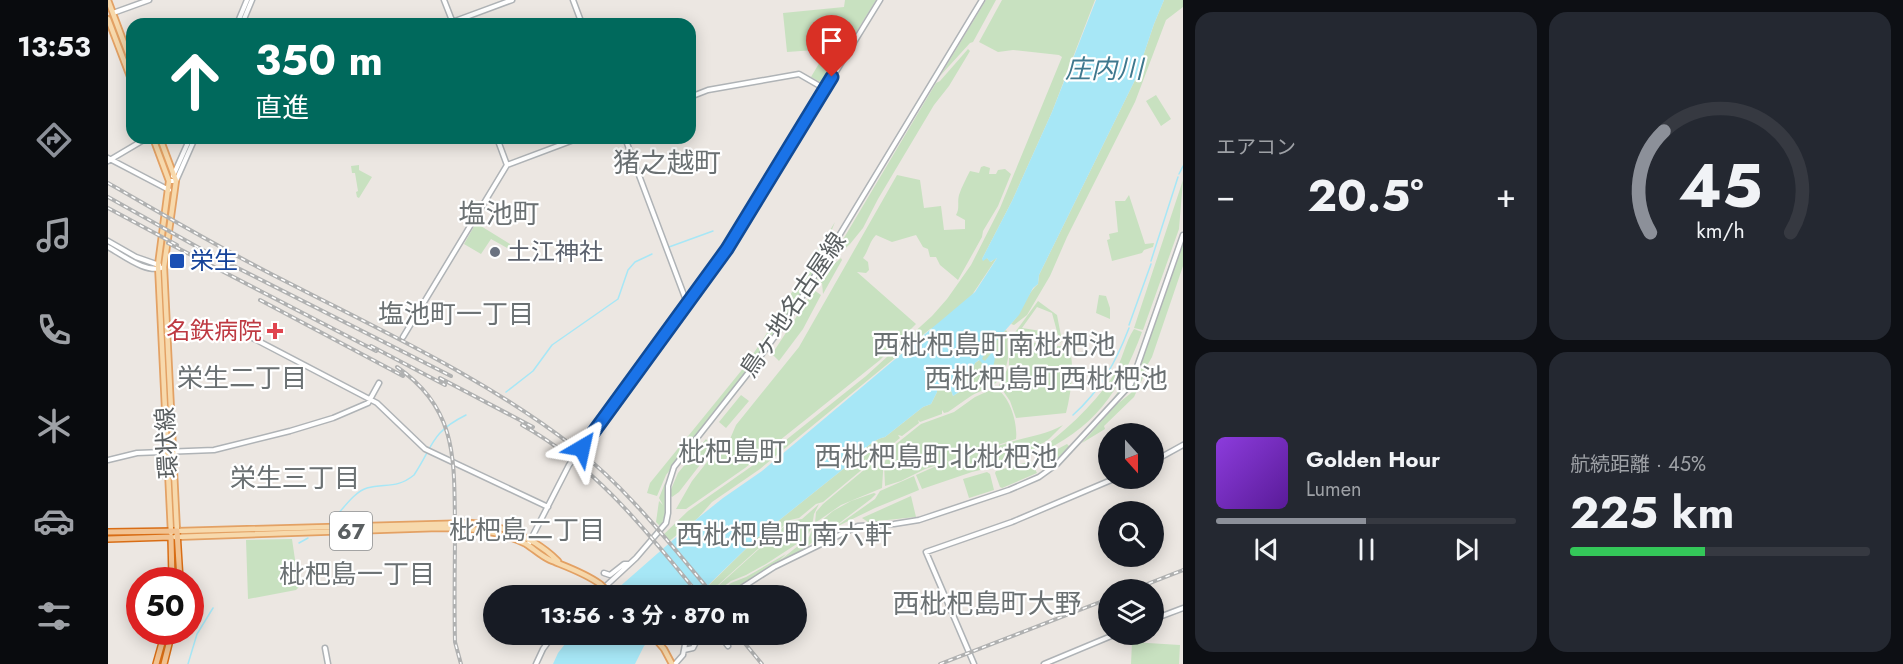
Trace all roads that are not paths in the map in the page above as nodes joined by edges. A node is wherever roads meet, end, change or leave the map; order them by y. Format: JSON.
{"nodes":[{"id":1,"x":108,"y":0,"type":"edge"},
{"id":2,"x":149,"y":0,"type":"edge"},
{"id":3,"x":247,"y":0,"type":"edge"},
{"id":4,"x":252,"y":0,"type":"edge"},
{"id":5,"x":444,"y":0,"type":"edge"},
{"id":6,"x":512,"y":0,"type":"edge"},
{"id":7,"x":573,"y":0,"type":"edge"},
{"id":8,"x":880,"y":0,"type":"edge"},
{"id":9,"x":982,"y":0,"type":"edge"},
{"id":10,"x":113,"y":13,"type":"junction"},
{"id":11,"x":240,"y":18,"type":"edge"},
{"id":12,"x":244,"y":18,"type":"edge"},
{"id":13,"x":451,"y":18,"type":"edge"},
{"id":14,"x":466,"y":18,"type":"edge"},
{"id":15,"x":580,"y":18,"type":"edge"},
{"id":16,"x":108,"y":19,"type":"edge"},
{"id":17,"x":126,"y":48,"type":"edge"},
{"id":18,"x":126,"y":66,"type":"edge"},
{"id":19,"x":825,"y":88,"type":"junction"},
{"id":20,"x":696,"y":95,"type":"edge"},
{"id":21,"x":136,"y":144,"type":"edge"},
{"id":22,"x":155,"y":144,"type":"edge"},
{"id":23,"x":162,"y":144,"type":"edge"},
{"id":24,"x":188,"y":144,"type":"edge"},
{"id":25,"x":192,"y":144,"type":"edge"},
{"id":26,"x":499,"y":144,"type":"edge"},
{"id":27,"x":563,"y":144,"type":"edge"},
{"id":28,"x":627,"y":144,"type":"edge"},
{"id":29,"x":109,"y":159,"type":"edge"},
{"id":30,"x":507,"y":165,"type":"junction"},
{"id":31,"x":175,"y":178,"type":"junction"},
{"id":32,"x":170,"y":181,"type":"junction"},
{"id":33,"x":170,"y":190,"type":"junction"},
{"id":34,"x":1183,"y":235,"type":"edge"},
{"id":35,"x":108,"y":241,"type":"edge"},
{"id":36,"x":108,"y":247,"type":"edge"},
{"id":37,"x":160,"y":267,"type":"junction"},
{"id":38,"x":687,"y":304,"type":"junction"},
{"id":39,"x":226,"y":324,"type":"dead end"},
{"id":40,"x":403,"y":337,"type":"dead end"},
{"id":41,"x":380,"y":383,"type":"dead end"},
{"id":42,"x":371,"y":400,"type":"junction"},
{"id":43,"x":1183,"y":445,"type":"edge"},
{"id":44,"x":170,"y":452,"type":"junction"},
{"id":45,"x":1164,"y":455,"type":"edge"},
{"id":46,"x":108,"y":460,"type":"edge"},
{"id":47,"x":1098,"y":486,"type":"edge"},
{"id":48,"x":548,"y":507,"type":"junction"},
{"id":49,"x":108,"y":532,"type":"edge"},
{"id":50,"x":174,"y":534,"type":"junction"},
{"id":51,"x":108,"y":539,"type":"edge"},
{"id":52,"x":529,"y":542,"type":"junction"},
{"id":53,"x":630,"y":563,"type":"junction"},
{"id":54,"x":173,"y":567,"type":"edge"},
{"id":55,"x":178,"y":567,"type":"edge"},
{"id":56,"x":604,"y":573,"type":"dead end"},
{"id":57,"x":601,"y":585,"type":"edge"},
{"id":58,"x":607,"y":585,"type":"edge"},
{"id":59,"x":746,"y":585,"type":"edge"},
{"id":60,"x":1183,"y":608,"type":"edge"},
{"id":61,"x":1164,"y":615,"type":"edge"},
{"id":62,"x":1098,"y":642,"type":"edge"},
{"id":63,"x":161,"y":645,"type":"edge"},
{"id":64,"x":169,"y":645,"type":"edge"},
{"id":65,"x":546,"y":645,"type":"edge"},
{"id":66,"x":661,"y":645,"type":"edge"},
{"id":67,"x":685,"y":645,"type":"edge"},
{"id":68,"x":695,"y":645,"type":"edge"},
{"id":69,"x":325,"y":648,"type":"dead end"},
{"id":70,"x":684,"y":650,"type":"junction"},
{"id":71,"x":156,"y":664,"type":"edge"},
{"id":72,"x":164,"y":664,"type":"edge"},
{"id":73,"x":328,"y":664,"type":"edge"},
{"id":74,"x":536,"y":664,"type":"edge"},
{"id":75,"x":673,"y":664,"type":"edge"},
{"id":76,"x":974,"y":664,"type":"edge"},
{"id":77,"x":1044,"y":664,"type":"edge"}],
"edges":[{"from":1,"to":10,"type":"main road"},
{"from":2,"to":10,"type":"street"},
{"from":3,"to":11,"type":"street"},
{"from":4,"to":12,"type":"street"},
{"from":5,"to":13,"type":"street"},
{"from":6,"to":14,"type":"street"},
{"from":7,"to":15,"type":"street"},
{"from":8,"to":19,"type":"street"},
{"from":9,"to":53,"type":"street","name":"鳥ヶ地名古屋線"},
{"from":10,"to":17,"type":"main road"},
{"from":16,"to":18,"type":"main road"},
{"from":19,"to":20,"type":"street"},
{"from":19,"to":38,"type":"street"},
{"from":21,"to":29,"type":"street"},
{"from":22,"to":32,"type":"main road","name":"環状線"},
{"from":23,"to":31,"type":"main road","name":"環状線"},
{"from":24,"to":31,"type":"street"},
{"from":25,"to":31,"type":"street"},
{"from":26,"to":30,"type":"street"},
{"from":27,"to":30,"type":"street"},
{"from":28,"to":38,"type":"street"},
{"from":29,"to":33,"type":"street"},
{"from":30,"to":40,"type":"street"},
{"from":31,"to":32,"type":"street"},
{"from":31,"to":37,"type":"main road","name":"環状線"},
{"from":32,"to":33,"type":"main road","name":"環状線"},
{"from":33,"to":37,"type":"main road","name":"環状線"},
{"from":34,"to":59,"type":"street"},
{"from":35,"to":37,"type":"street"},
{"from":36,"to":37,"type":"street"},
{"from":37,"to":44,"type":"main road","name":"環状線"},
{"from":38,"to":48,"type":"street"},
{"from":39,"to":42,"type":"street"},
{"from":41,"to":42,"type":"street"},
{"from":42,"to":44,"type":"street"},
{"from":42,"to":48,"type":"street"},
{"from":43,"to":45,"type":"street"},
{"from":44,"to":46,"type":"street"},
{"from":44,"to":50,"type":"main road","name":"環状線"},
{"from":47,"to":76,"type":"street"},
{"from":48,"to":52,"type":"street"},
{"from":49,"to":50,"type":"highway"},
{"from":50,"to":51,"type":"highway"},
{"from":50,"to":52,"type":"main road","number":"67"},
{"from":50,"to":54,"type":"highway"},
{"from":50,"to":55,"type":"highway"},
{"from":52,"to":57,"type":"main road","number":"67","bridge":true},
{"from":53,"to":56,"type":"street"},
{"from":53,"to":58,"type":"street","name":"鳥ヶ地名古屋線"},
{"from":60,"to":61,"type":"street"},
{"from":62,"to":77,"type":"street"},
{"from":63,"to":71,"type":"highway"},
{"from":64,"to":72,"type":"highway"},
{"from":65,"to":74,"type":"street"},
{"from":66,"to":75,"type":"main road"},
{"from":67,"to":70,"type":"street"},
{"from":68,"to":70,"type":"street"},
{"from":69,"to":73,"type":"street"},
{"from":70,"to":75,"type":"street"}]}
